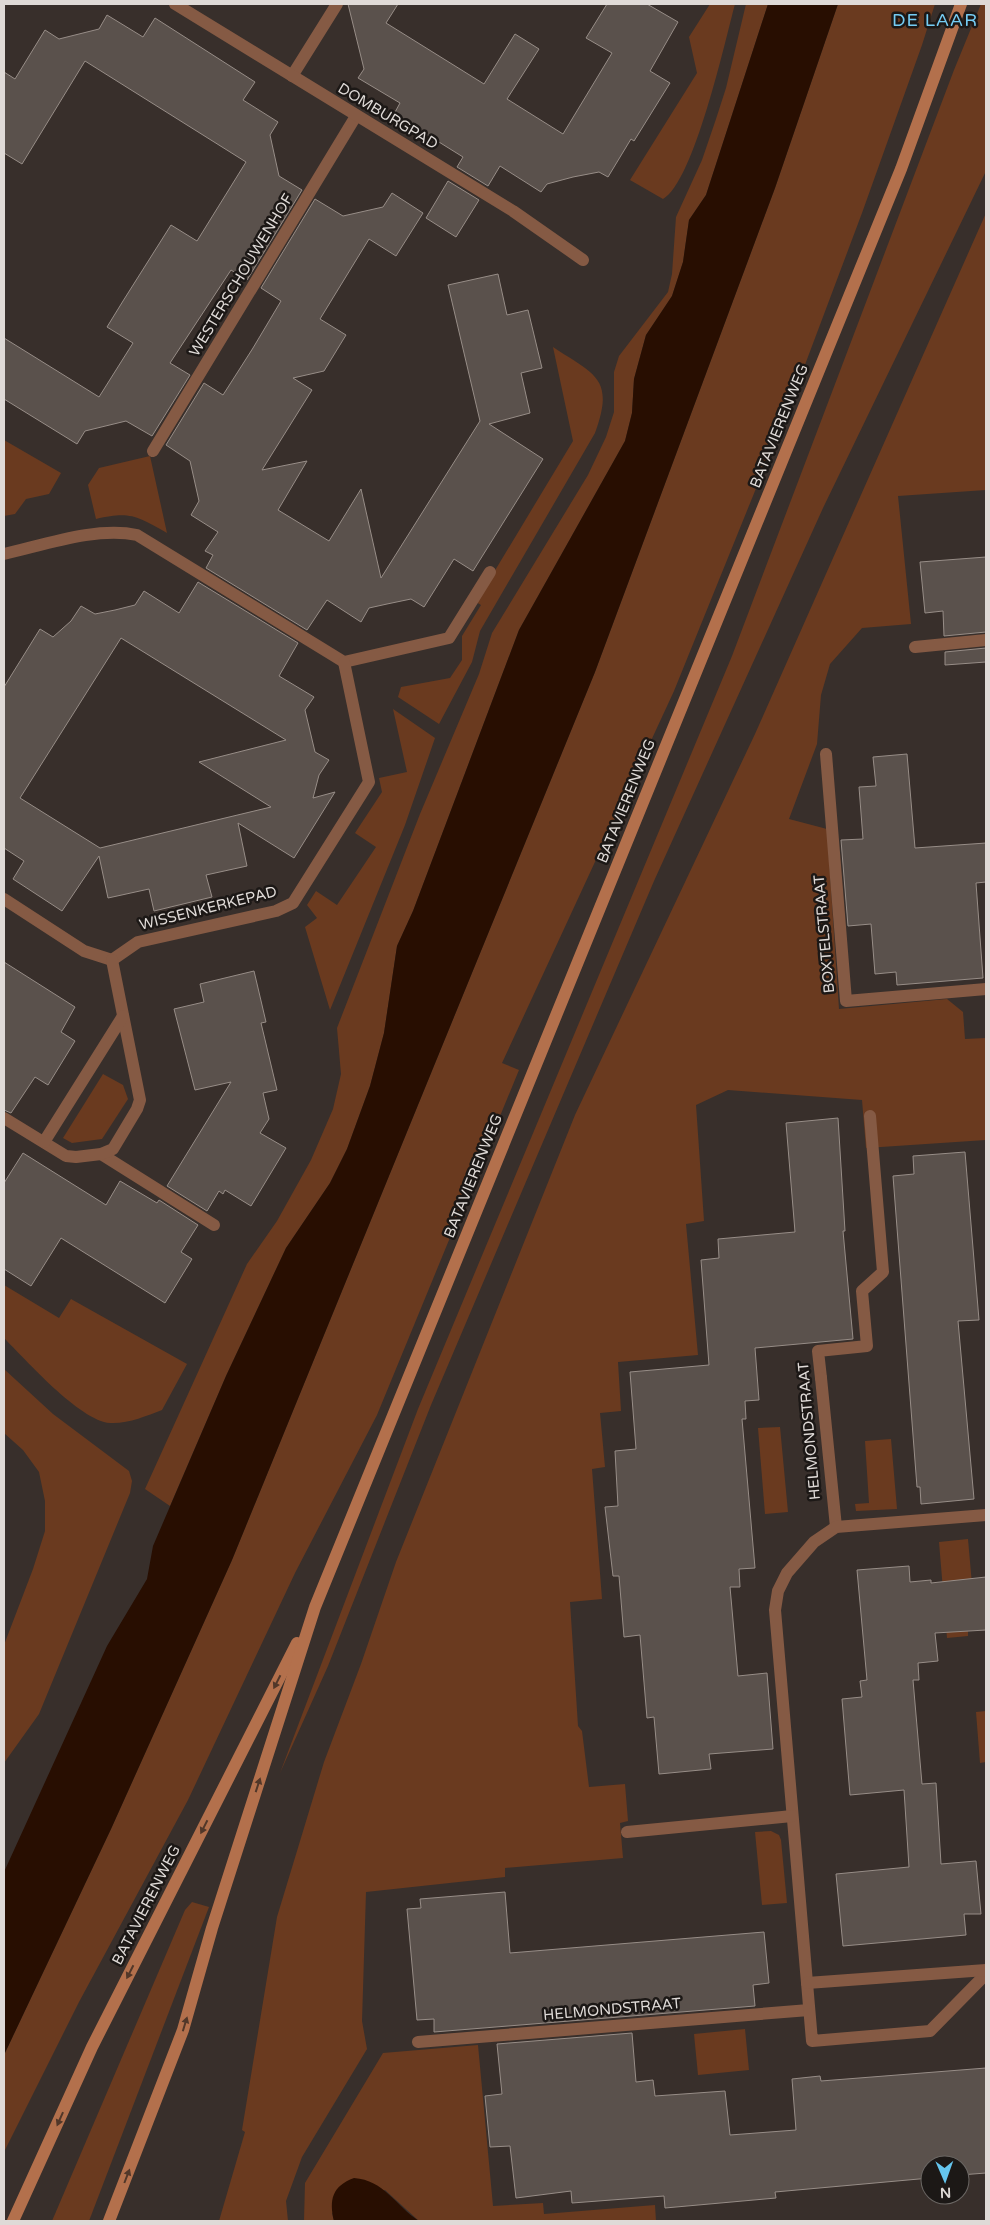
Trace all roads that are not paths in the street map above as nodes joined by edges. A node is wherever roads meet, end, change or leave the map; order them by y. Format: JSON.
{"nodes":[{"id":1,"x":175,"y":4,"type":"edge"},
{"id":2,"x":337,"y":4,"type":"edge"},
{"id":3,"x":960,"y":4,"type":"edge"},
{"id":4,"x":292,"y":76,"type":"junction"},
{"id":5,"x":356,"y":116,"type":"junction"},
{"id":6,"x":583,"y":260,"type":"dead end"},
{"id":7,"x":153,"y":451,"type":"dead end"},
{"id":8,"x":4,"y":554,"type":"edge"},
{"id":9,"x":490,"y":572,"type":"dead end"},
{"id":10,"x":986,"y":640,"type":"edge"},
{"id":11,"x":915,"y":647,"type":"dead end"},
{"id":12,"x":344,"y":662,"type":"junction"},
{"id":13,"x":826,"y":754,"type":"dead end"},
{"id":14,"x":4,"y":899,"type":"edge"},
{"id":15,"x":112,"y":960,"type":"junction"},
{"id":16,"x":986,"y":989,"type":"edge"},
{"id":17,"x":122,"y":1016,"type":"junction"},
{"id":18,"x":870,"y":1116,"type":"dead end"},
{"id":19,"x":4,"y":1118,"type":"edge"},
{"id":20,"x":44,"y":1142,"type":"junction"},
{"id":21,"x":101,"y":1154,"type":"junction"},
{"id":22,"x":214,"y":1225,"type":"dead end"},
{"id":23,"x":986,"y":1514,"type":"edge"},
{"id":24,"x":836,"y":1527,"type":"junction"},
{"id":25,"x":315,"y":1608,"type":"junction"},
{"id":26,"x":792,"y":1816,"type":"junction"},
{"id":27,"x":627,"y":1832,"type":"dead end"},
{"id":28,"x":986,"y":1970,"type":"edge"},
{"id":29,"x":986,"y":1974,"type":"edge"},
{"id":30,"x":807,"y":1983,"type":"junction"},
{"id":31,"x":809,"y":2010,"type":"junction"},
{"id":32,"x":418,"y":2042,"type":"dead end"},
{"id":33,"x":13,"y":2221,"type":"edge"},
{"id":34,"x":109,"y":2221,"type":"edge"}],
"edges":[{"from":1,"to":4,"type":"street","name":"DOMBURGPAD"},
{"from":2,"to":4,"type":"street"},
{"from":3,"to":25,"type":"main road","name":"BATAVIERENWEG"},
{"from":4,"to":5,"type":"street","name":"DOMBURGPAD"},
{"from":5,"to":6,"type":"street","name":"DOMBURGPAD"},
{"from":5,"to":7,"type":"street","name":"WESTERSCHOUWENHOF"},
{"from":8,"to":12,"type":"street"},
{"from":9,"to":12,"type":"street"},
{"from":10,"to":11,"type":"street"},
{"from":12,"to":15,"type":"street","name":"WISSENKERKEPAD"},
{"from":13,"to":16,"type":"street","name":"BOXTELSTRAAT"},
{"from":14,"to":15,"type":"street"},
{"from":15,"to":17,"type":"street"},
{"from":17,"to":20,"type":"street"},
{"from":17,"to":21,"type":"street"},
{"from":18,"to":24,"type":"street","name":"HELMONDSTRAAT"},
{"from":19,"to":20,"type":"street"},
{"from":20,"to":21,"type":"street"},
{"from":21,"to":22,"type":"street"},
{"from":23,"to":24,"type":"street"},
{"from":24,"to":26,"type":"street"},
{"from":25,"to":33,"type":"main road","name":"BATAVIERENWEG","one_way":true},
{"from":34,"to":25,"type":"main road","name":"BATAVIERENWEG","one_way":true},
{"from":26,"to":27,"type":"street"},
{"from":26,"to":30,"type":"street"},
{"from":28,"to":30,"type":"street"},
{"from":29,"to":31,"type":"street"},
{"from":30,"to":31,"type":"street"},
{"from":31,"to":32,"type":"street","name":"HELMONDSTRAAT"}]}
